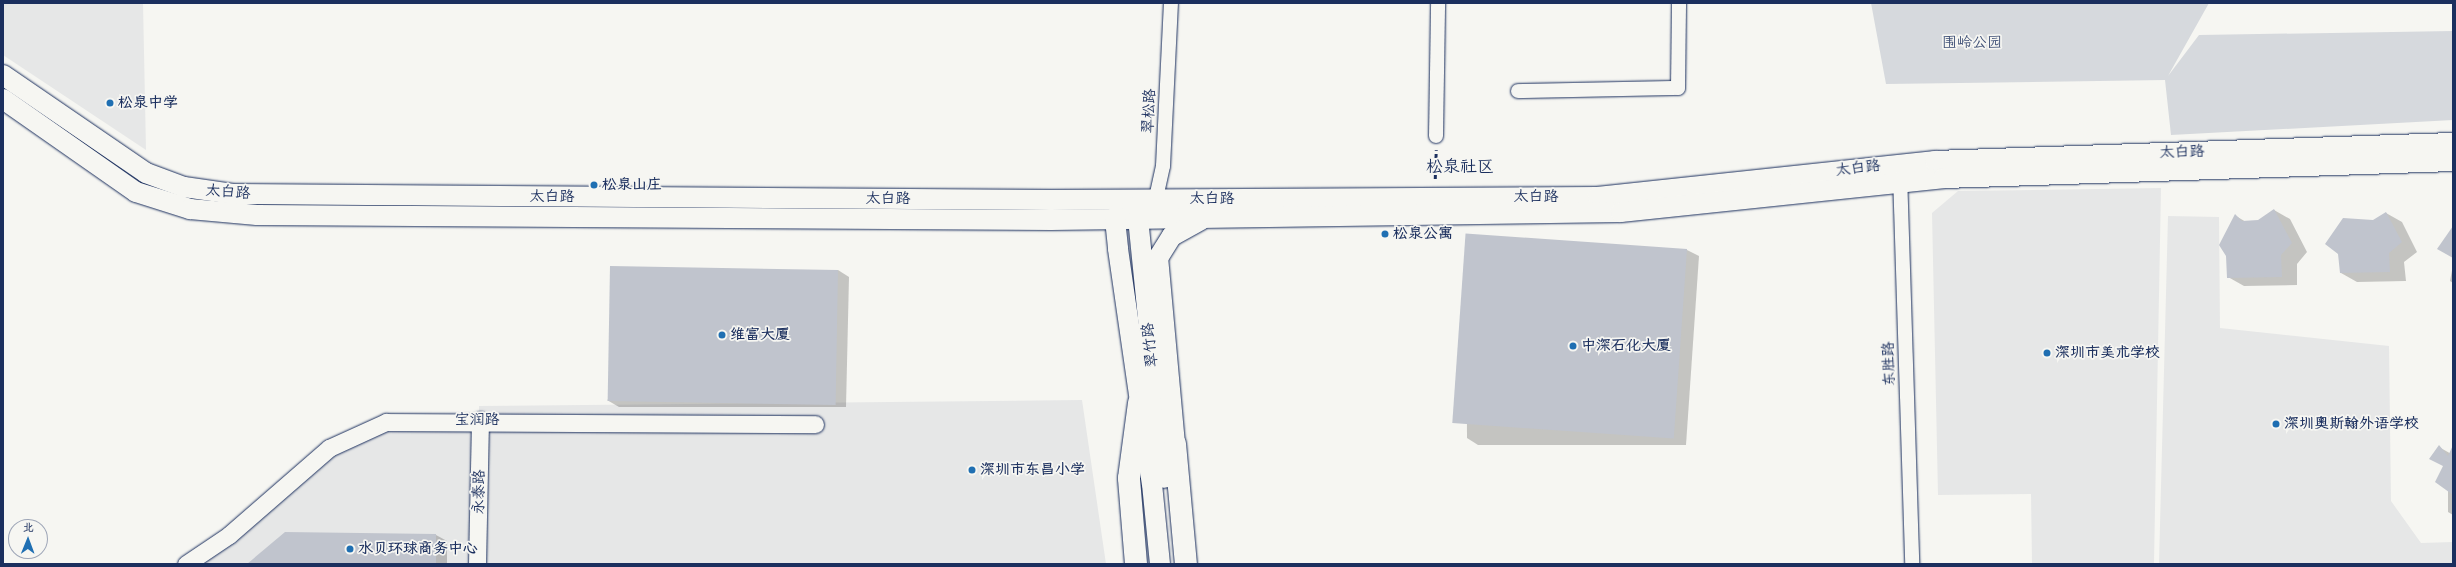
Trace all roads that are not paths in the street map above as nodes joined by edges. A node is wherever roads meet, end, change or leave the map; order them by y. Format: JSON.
{"nodes":[{"id":1,"x":1171,"y":3,"type":"edge"},
{"id":2,"x":1438,"y":3,"type":"edge"},
{"id":3,"x":1679,"y":3,"type":"edge"},
{"id":4,"x":3,"y":75,"type":"edge"},
{"id":5,"x":1518,"y":91,"type":"dead end"},
{"id":6,"x":3,"y":99,"type":"edge"},
{"id":7,"x":1436,"y":136,"type":"road end"},
{"id":8,"x":2453,"y":143,"type":"edge"},
{"id":9,"x":2453,"y":161,"type":"edge"},
{"id":10,"x":1900,"y":173,"type":"junction"},
{"id":11,"x":1128,"y":200,"type":"junction"},
{"id":12,"x":1157,"y":200,"type":"junction"},
{"id":13,"x":1214,"y":217,"type":"junction"},
{"id":14,"x":1144,"y":218,"type":"junction"},
{"id":15,"x":1115,"y":219,"type":"junction"},
{"id":16,"x":1139,"y":403,"type":"junction"},
{"id":17,"x":480,"y":420,"type":"junction"},
{"id":18,"x":815,"y":424,"type":"dead end"},
{"id":19,"x":1175,"y":444,"type":"junction"},
{"id":20,"x":1158,"y":483,"type":"junction"},
{"id":21,"x":186,"y":564,"type":"edge"},
{"id":22,"x":478,"y":564,"type":"edge"},
{"id":23,"x":1136,"y":564,"type":"edge"},
{"id":24,"x":1160,"y":564,"type":"edge"},
{"id":25,"x":1172,"y":564,"type":"edge"},
{"id":26,"x":1186,"y":564,"type":"edge"},
{"id":27,"x":1912,"y":564,"type":"edge"}],
"edges":[{"from":1,"to":12,"type":"street","name":"翠松路"},
{"from":2,"to":7,"type":"street"},
{"from":3,"to":5,"type":"street"},
{"from":4,"to":11,"type":"main road","name":"太白路"},
{"from":6,"to":15,"type":"main road","name":"太白路"},
{"from":8,"to":10,"type":"main road","name":"太白路"},
{"from":9,"to":10,"type":"main road","name":"太白路"},
{"from":10,"to":12,"type":"main road","name":"太白路"},
{"from":10,"to":13,"type":"main road","name":"太白路"},
{"from":10,"to":27,"type":"street","name":"东胜路"},
{"from":11,"to":12,"type":"main road","name":"太白路"},
{"from":11,"to":14,"type":"main road","name":"翠竹路"},
{"from":11,"to":15,"type":"main road"},
{"from":12,"to":14,"type":"street","name":"翠松路"},
{"from":13,"to":14,"type":"main road","name":"太白路"},
{"from":13,"to":19,"type":"main road","name":"翠竹路"},
{"from":14,"to":15,"type":"main road","name":"太白路"},
{"from":14,"to":20,"type":"main road","name":"翠竹路"},
{"from":15,"to":16,"type":"main road","name":"翠竹路"},
{"from":16,"to":20,"type":"main road","name":"翠竹路"},
{"from":16,"to":23,"type":"main road"},
{"from":17,"to":18,"type":"street","name":"宝润路"},
{"from":17,"to":21,"type":"street","name":"宝润路"},
{"from":17,"to":22,"type":"street","name":"永泰路"},
{"from":19,"to":20,"type":"main road","name":"翠竹路"},
{"from":19,"to":26,"type":"main road"},
{"from":20,"to":24,"type":"main road"},
{"from":20,"to":25,"type":"main road"}]}
